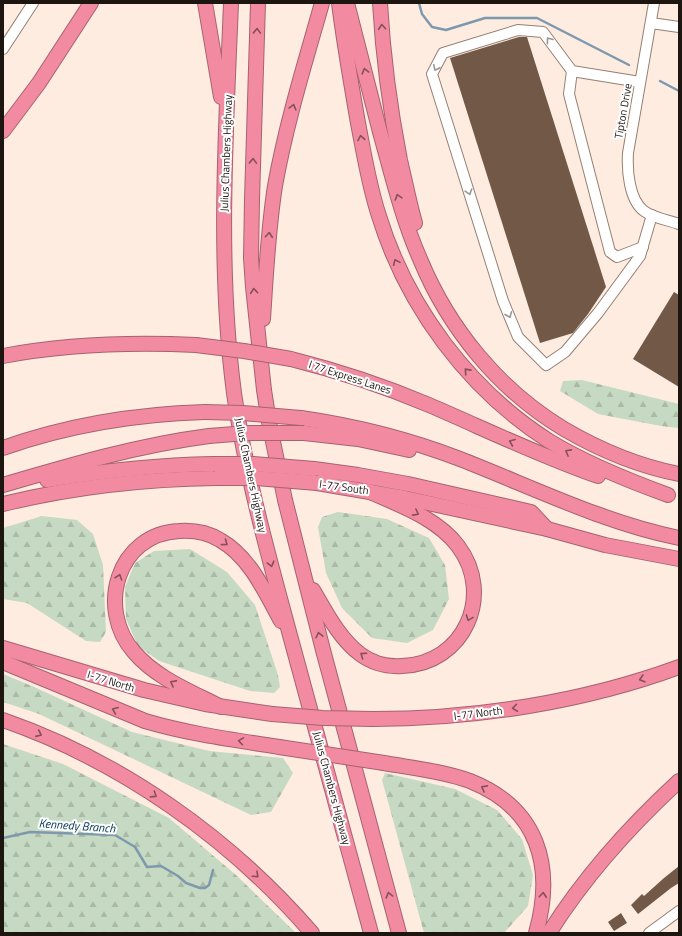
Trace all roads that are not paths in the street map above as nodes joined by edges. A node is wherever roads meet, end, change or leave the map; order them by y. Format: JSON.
{"nodes":[{"id":1,"x":33,"y":3,"type":"edge"},
{"id":2,"x":91,"y":3,"type":"edge"},
{"id":3,"x":205,"y":3,"type":"edge"},
{"id":4,"x":231,"y":3,"type":"edge"},
{"id":5,"x":258,"y":3,"type":"edge"},
{"id":6,"x":339,"y":3,"type":"edge"},
{"id":7,"x":347,"y":3,"type":"edge"},
{"id":8,"x":380,"y":3,"type":"edge"},
{"id":9,"x":654,"y":3,"type":"edge"},
{"id":10,"x":321,"y":8,"type":"edge"},
{"id":11,"x":651,"y":23,"type":"junction"},
{"id":12,"x":679,"y":27,"type":"edge"},
{"id":13,"x":3,"y":49,"type":"edge"},
{"id":14,"x":572,"y":71,"type":"junction"},
{"id":15,"x":640,"y":82,"type":"junction"},
{"id":16,"x":3,"y":131,"type":"edge"},
{"id":17,"x":226,"y":132,"type":"junction"},
{"id":18,"x":652,"y":215,"type":"junction"},
{"id":19,"x":679,"y":224,"type":"edge"},
{"id":20,"x":643,"y":247,"type":"junction"},
{"id":21,"x":446,"y":310,"type":"junction"},
{"id":22,"x":3,"y":356,"type":"edge"},
{"id":23,"x":260,"y":358,"type":"junction"},
{"id":24,"x":3,"y":448,"type":"edge"},
{"id":25,"x":483,"y":468,"type":"junction"},
{"id":26,"x":679,"y":474,"type":"edge"},
{"id":27,"x":3,"y":486,"type":"edge"},
{"id":28,"x":368,"y":491,"type":"junction"},
{"id":29,"x":673,"y":496,"type":"edge"},
{"id":30,"x":3,"y":504,"type":"edge"},
{"id":31,"x":547,"y":529,"type":"junction"},
{"id":32,"x":679,"y":538,"type":"edge"},
{"id":33,"x":679,"y":559,"type":"edge"},
{"id":34,"x":306,"y":578,"type":"junction"},
{"id":35,"x":291,"y":639,"type":"junction"},
{"id":36,"x":3,"y":648,"type":"edge"},
{"id":37,"x":3,"y":662,"type":"edge"},
{"id":38,"x":679,"y":667,"type":"edge"},
{"id":39,"x":220,"y":706,"type":"junction"},
{"id":40,"x":3,"y":720,"type":"edge"},
{"id":41,"x":679,"y":781,"type":"edge"},
{"id":42,"x":679,"y":911,"type":"edge"},
{"id":43,"x":312,"y":933,"type":"edge"},
{"id":44,"x":371,"y":933,"type":"edge"},
{"id":45,"x":399,"y":933,"type":"edge"},
{"id":46,"x":536,"y":933,"type":"edge"},
{"id":47,"x":549,"y":933,"type":"edge"},
{"id":48,"x":649,"y":933,"type":"edge"}],
"edges":[{"from":1,"to":13,"type":"street"},
{"from":2,"to":16,"type":"highway"},
{"from":3,"to":17,"type":"highway"},
{"from":4,"to":17,"type":"highway","name":"Julius Chambers Highway"},
{"from":23,"to":5,"type":"highway","one_way":true},
{"from":29,"to":6,"type":"highway","one_way":true},
{"from":21,"to":7,"type":"highway","one_way":true},
{"from":21,"to":8,"type":"highway","one_way":true},
{"from":9,"to":11,"type":"street","name":"Tipton Drive"},
{"from":23,"to":10,"type":"highway","one_way":true},
{"from":11,"to":12,"type":"street"},
{"from":11,"to":15,"type":"street","name":"Tipton Drive"},
{"from":14,"to":15,"type":"street"},
{"from":14,"to":20,"type":"street"},
{"from":14,"to":20,"type":"street","one_way":true},
{"from":15,"to":18,"type":"street","name":"Tipton Drive"},
{"from":17,"to":35,"type":"highway","name":"Julius Chambers Highway","one_way":true},
{"from":18,"to":19,"type":"street","name":"Tipton Drive"},
{"from":18,"to":20,"type":"street"},
{"from":21,"to":26,"type":"highway"},
{"from":29,"to":22,"type":"highway","name":"I 77 Express Lanes","one_way":true,"bridge":true},
{"from":23,"to":34,"type":"highway"},
{"from":24,"to":25,"type":"highway","bridge":true},
{"from":25,"to":27,"type":"highway","bridge":true},
{"from":25,"to":32,"type":"highway"},
{"from":27,"to":31,"type":"highway","bridge":true},
{"from":28,"to":30,"type":"highway","name":"I-77 South","bridge":true},
{"from":28,"to":31,"type":"highway","name":"I-77 South"},
{"from":28,"to":34,"type":"highway","one_way":true},
{"from":31,"to":33,"type":"highway","name":"I-77 South"},
{"from":45,"to":34,"type":"highway","one_way":true},
{"from":39,"to":35,"type":"highway","one_way":true},
{"from":35,"to":44,"type":"highway","name":"Julius Chambers Highway"},
{"from":36,"to":39,"type":"highway","name":"I-77 North"},
{"from":46,"to":37,"type":"highway","one_way":true,"bridge":true},
{"from":38,"to":39,"type":"highway","name":"I-77 North","one_way":true,"bridge":true},
{"from":40,"to":43,"type":"highway","one_way":true},
{"from":41,"to":47,"type":"highway"},
{"from":42,"to":48,"type":"street"}]}
